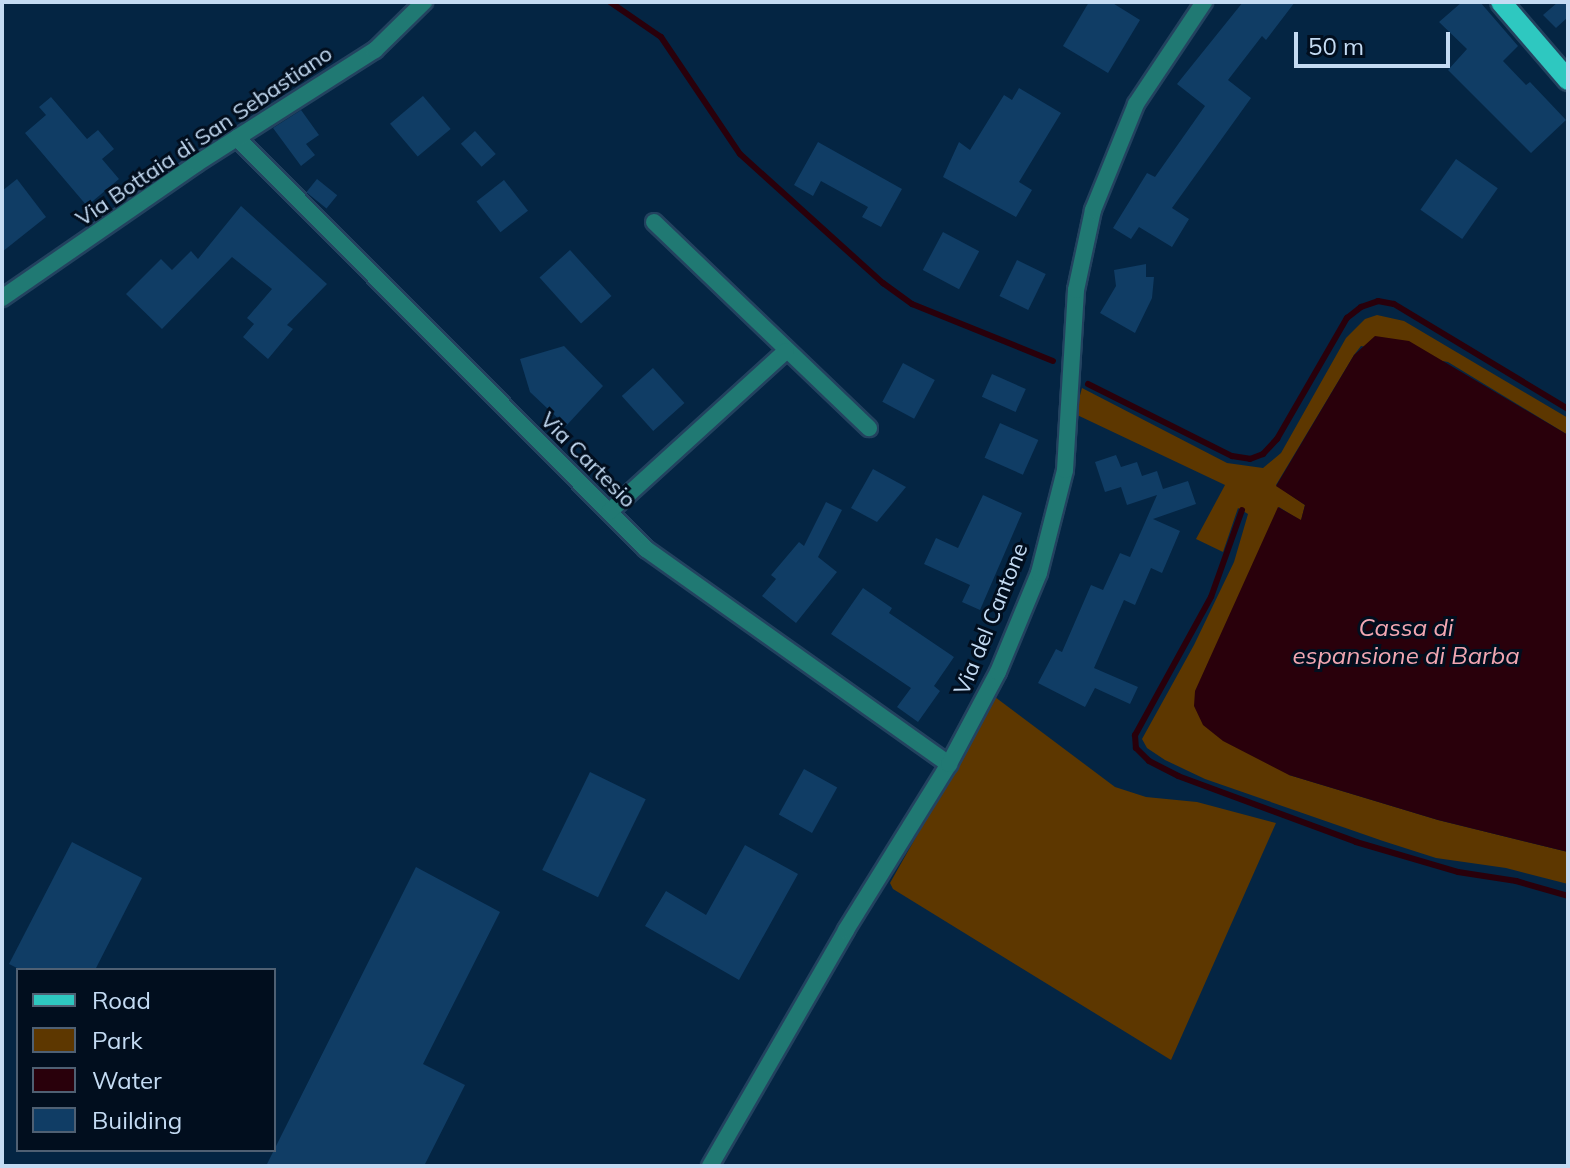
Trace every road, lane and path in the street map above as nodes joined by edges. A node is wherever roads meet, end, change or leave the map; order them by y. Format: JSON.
{"nodes":[{"id":1,"x":424,"y":2,"type":"edge"},
{"id":2,"x":1204,"y":2,"type":"edge"},
{"id":3,"x":1501,"y":2,"type":"edge"},
{"id":4,"x":1568,"y":80,"type":"edge"},
{"id":5,"x":237,"y":138,"type":"junction"},
{"id":6,"x":654,"y":222,"type":"dead end"},
{"id":7,"x":2,"y":298,"type":"edge"},
{"id":8,"x":786,"y":351,"type":"junction"},
{"id":9,"x":869,"y":428,"type":"dead end"},
{"id":10,"x":609,"y":512,"type":"junction"},
{"id":11,"x":949,"y":764,"type":"junction"},
{"id":12,"x":710,"y":1166,"type":"edge"}],
"edges":[{"from":1,"to":5,"type":"street","name":"Via Bottaia di San Sebastiano"},
{"from":2,"to":11,"type":"street","name":"Via del Cantone"},
{"from":3,"to":4,"type":"main road"},
{"from":5,"to":7,"type":"street","name":"Via Bottaia di San Sebastiano"},
{"from":5,"to":10,"type":"street","name":"Via Cartesio"},
{"from":6,"to":8,"type":"street"},
{"from":8,"to":9,"type":"street"},
{"from":8,"to":10,"type":"street"},
{"from":10,"to":11,"type":"street","name":"Via Cartesio"},
{"from":11,"to":12,"type":"street","name":"Via del Cantone"}]}
